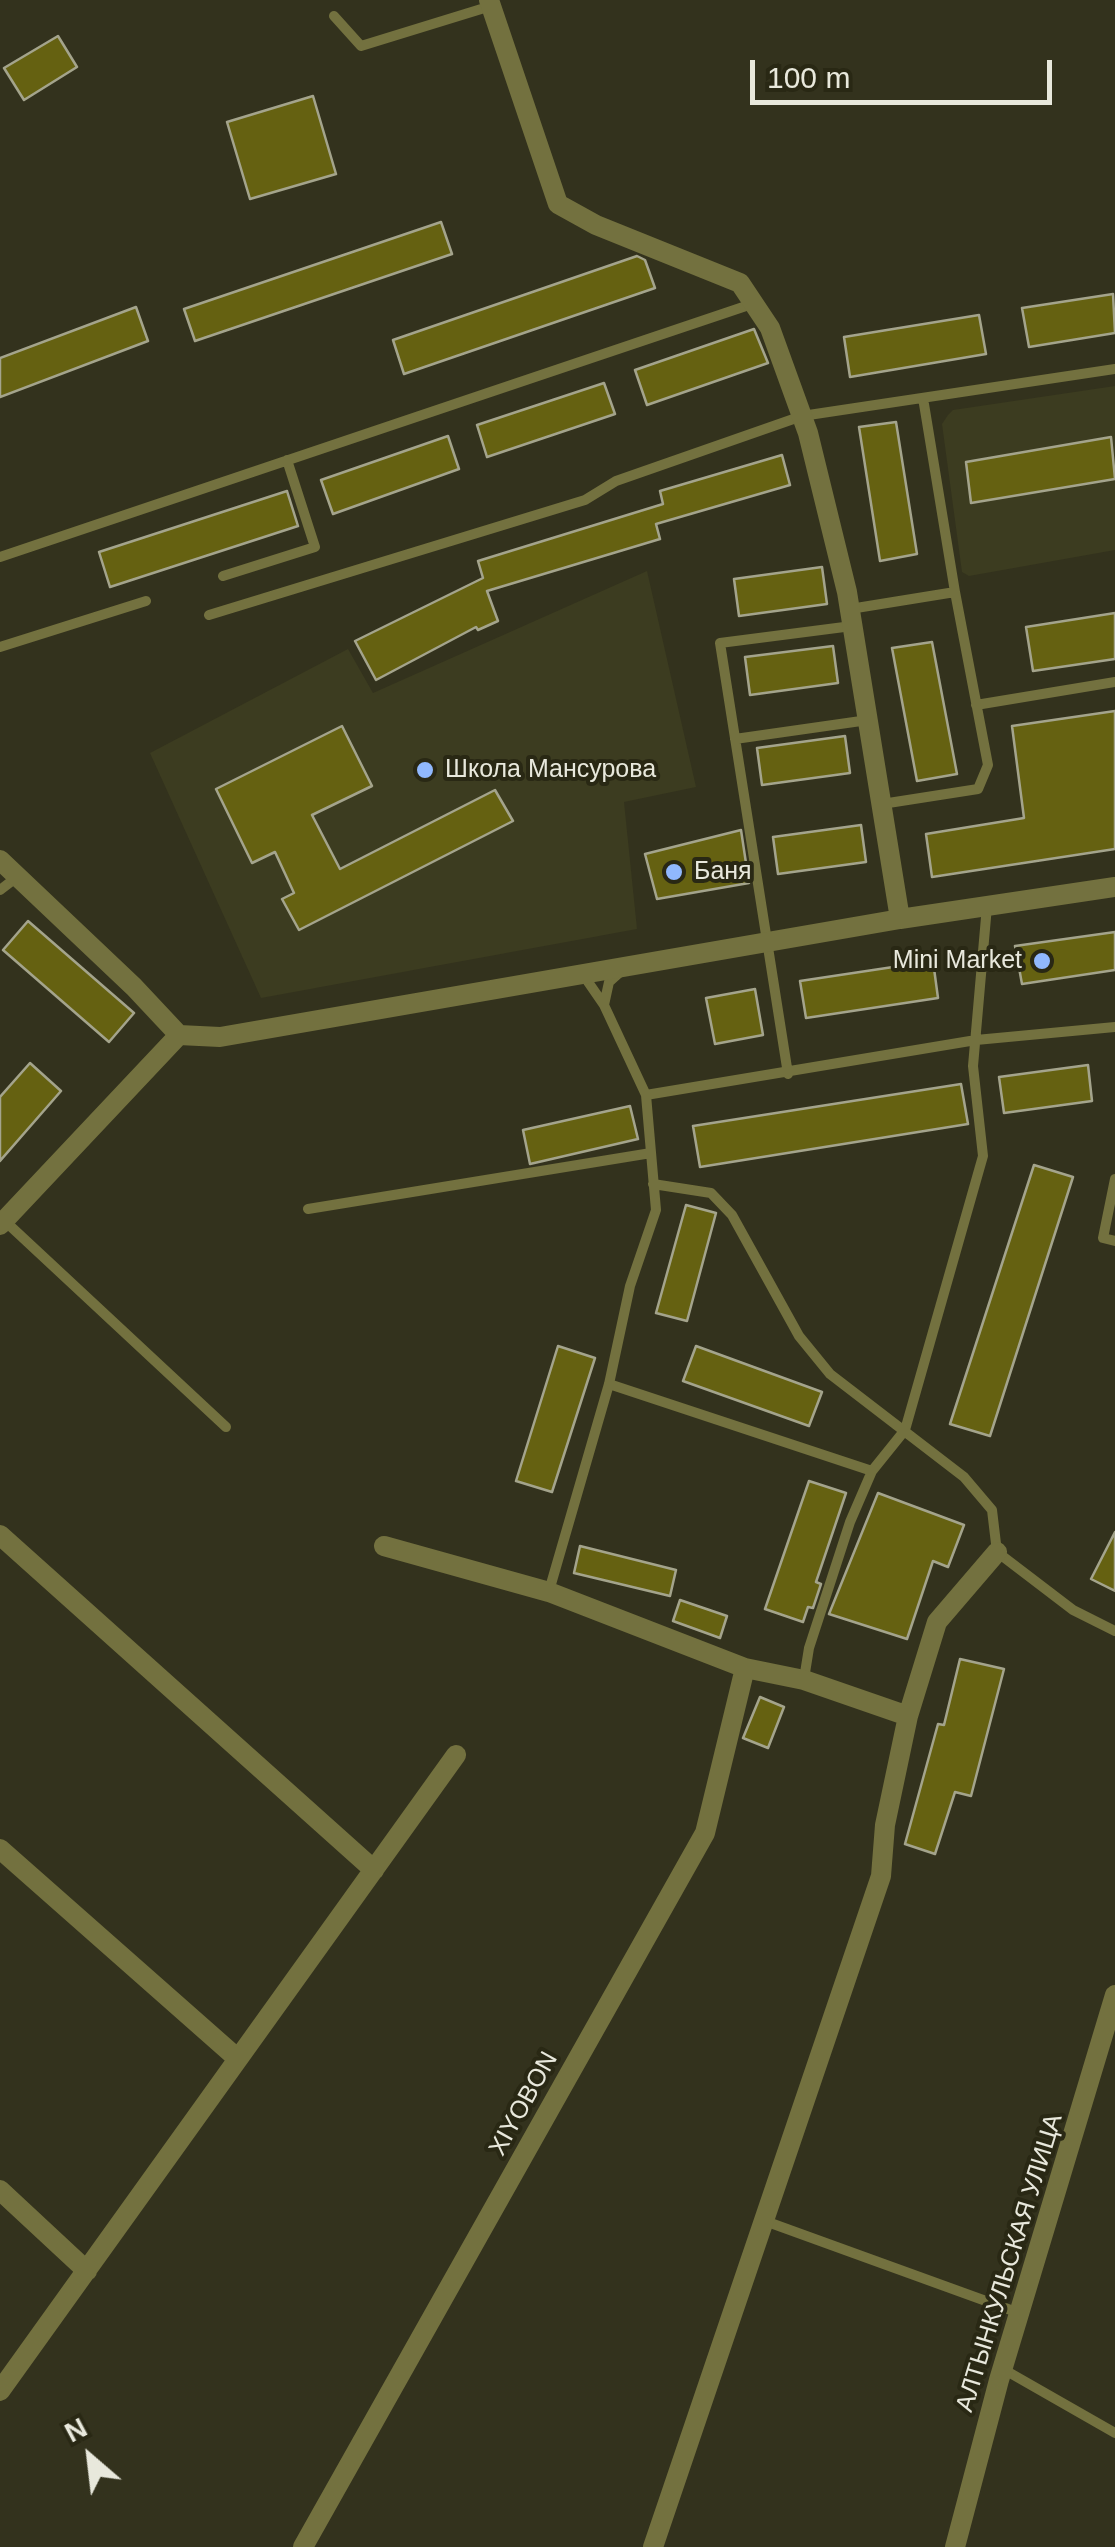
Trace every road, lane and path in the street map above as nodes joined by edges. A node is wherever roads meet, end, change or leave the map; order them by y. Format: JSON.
{"nodes":[{"id":1,"x":490,"y":3,"type":"edge"},
{"id":2,"x":334,"y":16,"type":"dead end"},
{"id":3,"x":754,"y":303,"type":"junction"},
{"id":4,"x":1115,"y":370,"type":"edge"},
{"id":5,"x":923,"y":398,"type":"junction"},
{"id":6,"x":802,"y":416,"type":"junction"},
{"id":7,"x":287,"y":460,"type":"junction"},
{"id":8,"x":0,"y":557,"type":"edge"},
{"id":9,"x":223,"y":576,"type":"dead end"},
{"id":10,"x":955,"y":592,"type":"junction"},
{"id":11,"x":146,"y":601,"type":"dead end"},
{"id":12,"x":209,"y":615,"type":"dead end"},
{"id":13,"x":851,"y":617,"type":"junction"},
{"id":14,"x":0,"y":647,"type":"edge"},
{"id":15,"x":1115,"y":682,"type":"edge"},
{"id":16,"x":976,"y":705,"type":"junction"},
{"id":17,"x":868,"y":720,"type":"junction"},
{"id":18,"x":735,"y":739,"type":"junction"},
{"id":19,"x":882,"y":804,"type":"junction"},
{"id":20,"x":0,"y":860,"type":"edge"},
{"id":21,"x":8,"y":883,"type":"edge"},
{"id":22,"x":1115,"y":887,"type":"edge"},
{"id":23,"x":988,"y":905,"type":"junction"},
{"id":24,"x":900,"y":919,"type":"junction"},
{"id":25,"x":767,"y":943,"type":"junction"},
{"id":26,"x":623,"y":969,"type":"junction"},
{"id":27,"x":584,"y":976,"type":"junction"},
{"id":28,"x":604,"y":1005,"type":"junction"},
{"id":29,"x":1115,"y":1026,"type":"edge"},
{"id":30,"x":179,"y":1036,"type":"junction"},
{"id":31,"x":976,"y":1040,"type":"junction"},
{"id":32,"x":788,"y":1074,"type":"junction"},
{"id":33,"x":646,"y":1095,"type":"junction"},
{"id":34,"x":651,"y":1153,"type":"junction"},
{"id":35,"x":1115,"y":1179,"type":"edge"},
{"id":36,"x":654,"y":1184,"type":"junction"},
{"id":37,"x":308,"y":1209,"type":"dead end"},
{"id":38,"x":3,"y":1224,"type":"edge"},
{"id":39,"x":1115,"y":1241,"type":"edge"},
{"id":40,"x":610,"y":1384,"type":"junction"},
{"id":41,"x":226,"y":1427,"type":"dead end"},
{"id":42,"x":905,"y":1430,"type":"junction"},
{"id":43,"x":872,"y":1471,"type":"junction"},
{"id":44,"x":0,"y":1535,"type":"edge"},
{"id":45,"x":384,"y":1546,"type":"dead end"},
{"id":46,"x":997,"y":1552,"type":"junction"},
{"id":47,"x":549,"y":1592,"type":"junction"},
{"id":48,"x":1115,"y":1630,"type":"edge"},
{"id":49,"x":745,"y":1668,"type":"junction"},
{"id":50,"x":804,"y":1680,"type":"junction"},
{"id":51,"x":908,"y":1716,"type":"junction"},
{"id":52,"x":456,"y":1756,"type":"dead end"},
{"id":53,"x":0,"y":1849,"type":"edge"},
{"id":54,"x":374,"y":1870,"type":"junction"},
{"id":55,"x":1115,"y":1995,"type":"edge"},
{"id":56,"x":1109,"y":2039,"type":"edge"},
{"id":57,"x":238,"y":2059,"type":"junction"},
{"id":58,"x":0,"y":2190,"type":"edge"},
{"id":59,"x":764,"y":2220,"type":"junction"},
{"id":60,"x":88,"y":2270,"type":"junction"},
{"id":61,"x":1019,"y":2313,"type":"junction"},
{"id":62,"x":1002,"y":2368,"type":"junction"},
{"id":63,"x":0,"y":2391,"type":"edge"},
{"id":64,"x":1115,"y":2433,"type":"edge"},
{"id":65,"x":303,"y":2547,"type":"edge"},
{"id":66,"x":653,"y":2547,"type":"edge"},
{"id":67,"x":955,"y":2547,"type":"edge"}],
"edges":[{"from":1,"to":2,"type":"lane"},
{"from":1,"to":3,"type":"street"},
{"from":3,"to":6,"type":"street"},
{"from":3,"to":7,"type":"lane"},
{"from":4,"to":5,"type":"lane"},
{"from":5,"to":6,"type":"lane"},
{"from":5,"to":10,"type":"lane"},
{"from":6,"to":12,"type":"lane"},
{"from":6,"to":13,"type":"street"},
{"from":7,"to":8,"type":"lane"},
{"from":7,"to":9,"type":"lane"},
{"from":10,"to":13,"type":"lane"},
{"from":10,"to":16,"type":"lane"},
{"from":11,"to":14,"type":"lane"},
{"from":13,"to":17,"type":"street"},
{"from":13,"to":18,"type":"lane"},
{"from":15,"to":16,"type":"lane"},
{"from":16,"to":19,"type":"lane"},
{"from":17,"to":18,"type":"lane"},
{"from":17,"to":19,"type":"street"},
{"from":18,"to":25,"type":"lane"},
{"from":19,"to":24,"type":"street"},
{"from":20,"to":21,"type":"street"},
{"from":21,"to":30,"type":"street"},
{"from":22,"to":23,"type":"street"},
{"from":23,"to":24,"type":"street"},
{"from":23,"to":31,"type":"lane"},
{"from":24,"to":25,"type":"street"},
{"from":25,"to":26,"type":"street"},
{"from":25,"to":32,"type":"lane"},
{"from":26,"to":27,"type":"street"},
{"from":26,"to":28,"type":"lane"},
{"from":27,"to":28,"type":"lane"},
{"from":27,"to":30,"type":"street"},
{"from":28,"to":33,"type":"lane"},
{"from":29,"to":31,"type":"lane"},
{"from":30,"to":38,"type":"street"},
{"from":31,"to":32,"type":"lane"},
{"from":31,"to":42,"type":"lane"},
{"from":32,"to":33,"type":"lane"},
{"from":33,"to":34,"type":"lane"},
{"from":34,"to":36,"type":"lane"},
{"from":34,"to":37,"type":"lane"},
{"from":35,"to":39,"type":"lane"},
{"from":36,"to":40,"type":"lane"},
{"from":36,"to":42,"type":"lane"},
{"from":38,"to":41,"type":"lane"},
{"from":40,"to":43,"type":"lane"},
{"from":40,"to":47,"type":"lane"},
{"from":42,"to":43,"type":"lane"},
{"from":42,"to":46,"type":"lane"},
{"from":43,"to":50,"type":"lane"},
{"from":44,"to":54,"type":"street"},
{"from":45,"to":47,"type":"street"},
{"from":46,"to":48,"type":"lane"},
{"from":46,"to":51,"type":"street"},
{"from":47,"to":49,"type":"street"},
{"from":49,"to":50,"type":"street"},
{"from":49,"to":65,"type":"street","name":"XIYOBON"},
{"from":50,"to":51,"type":"street"},
{"from":51,"to":59,"type":"street"},
{"from":52,"to":54,"type":"street"},
{"from":53,"to":57,"type":"street"},
{"from":54,"to":57,"type":"street"},
{"from":55,"to":56,"type":"street","name":"АЛТЫНКУЛЬСКАЯ УЛИЦА"},
{"from":56,"to":61,"type":"street","name":"АЛТЫНКУЛЬСКАЯ УЛИЦА"},
{"from":57,"to":60,"type":"street"},
{"from":58,"to":60,"type":"street"},
{"from":59,"to":61,"type":"lane"},
{"from":59,"to":66,"type":"street"},
{"from":60,"to":63,"type":"street"},
{"from":61,"to":62,"type":"street","name":"АЛТЫНКУЛЬСКАЯ УЛИЦА"},
{"from":62,"to":64,"type":"lane"},
{"from":62,"to":67,"type":"street","name":"АЛТЫНКУЛЬСКАЯ УЛИЦА"}]}
